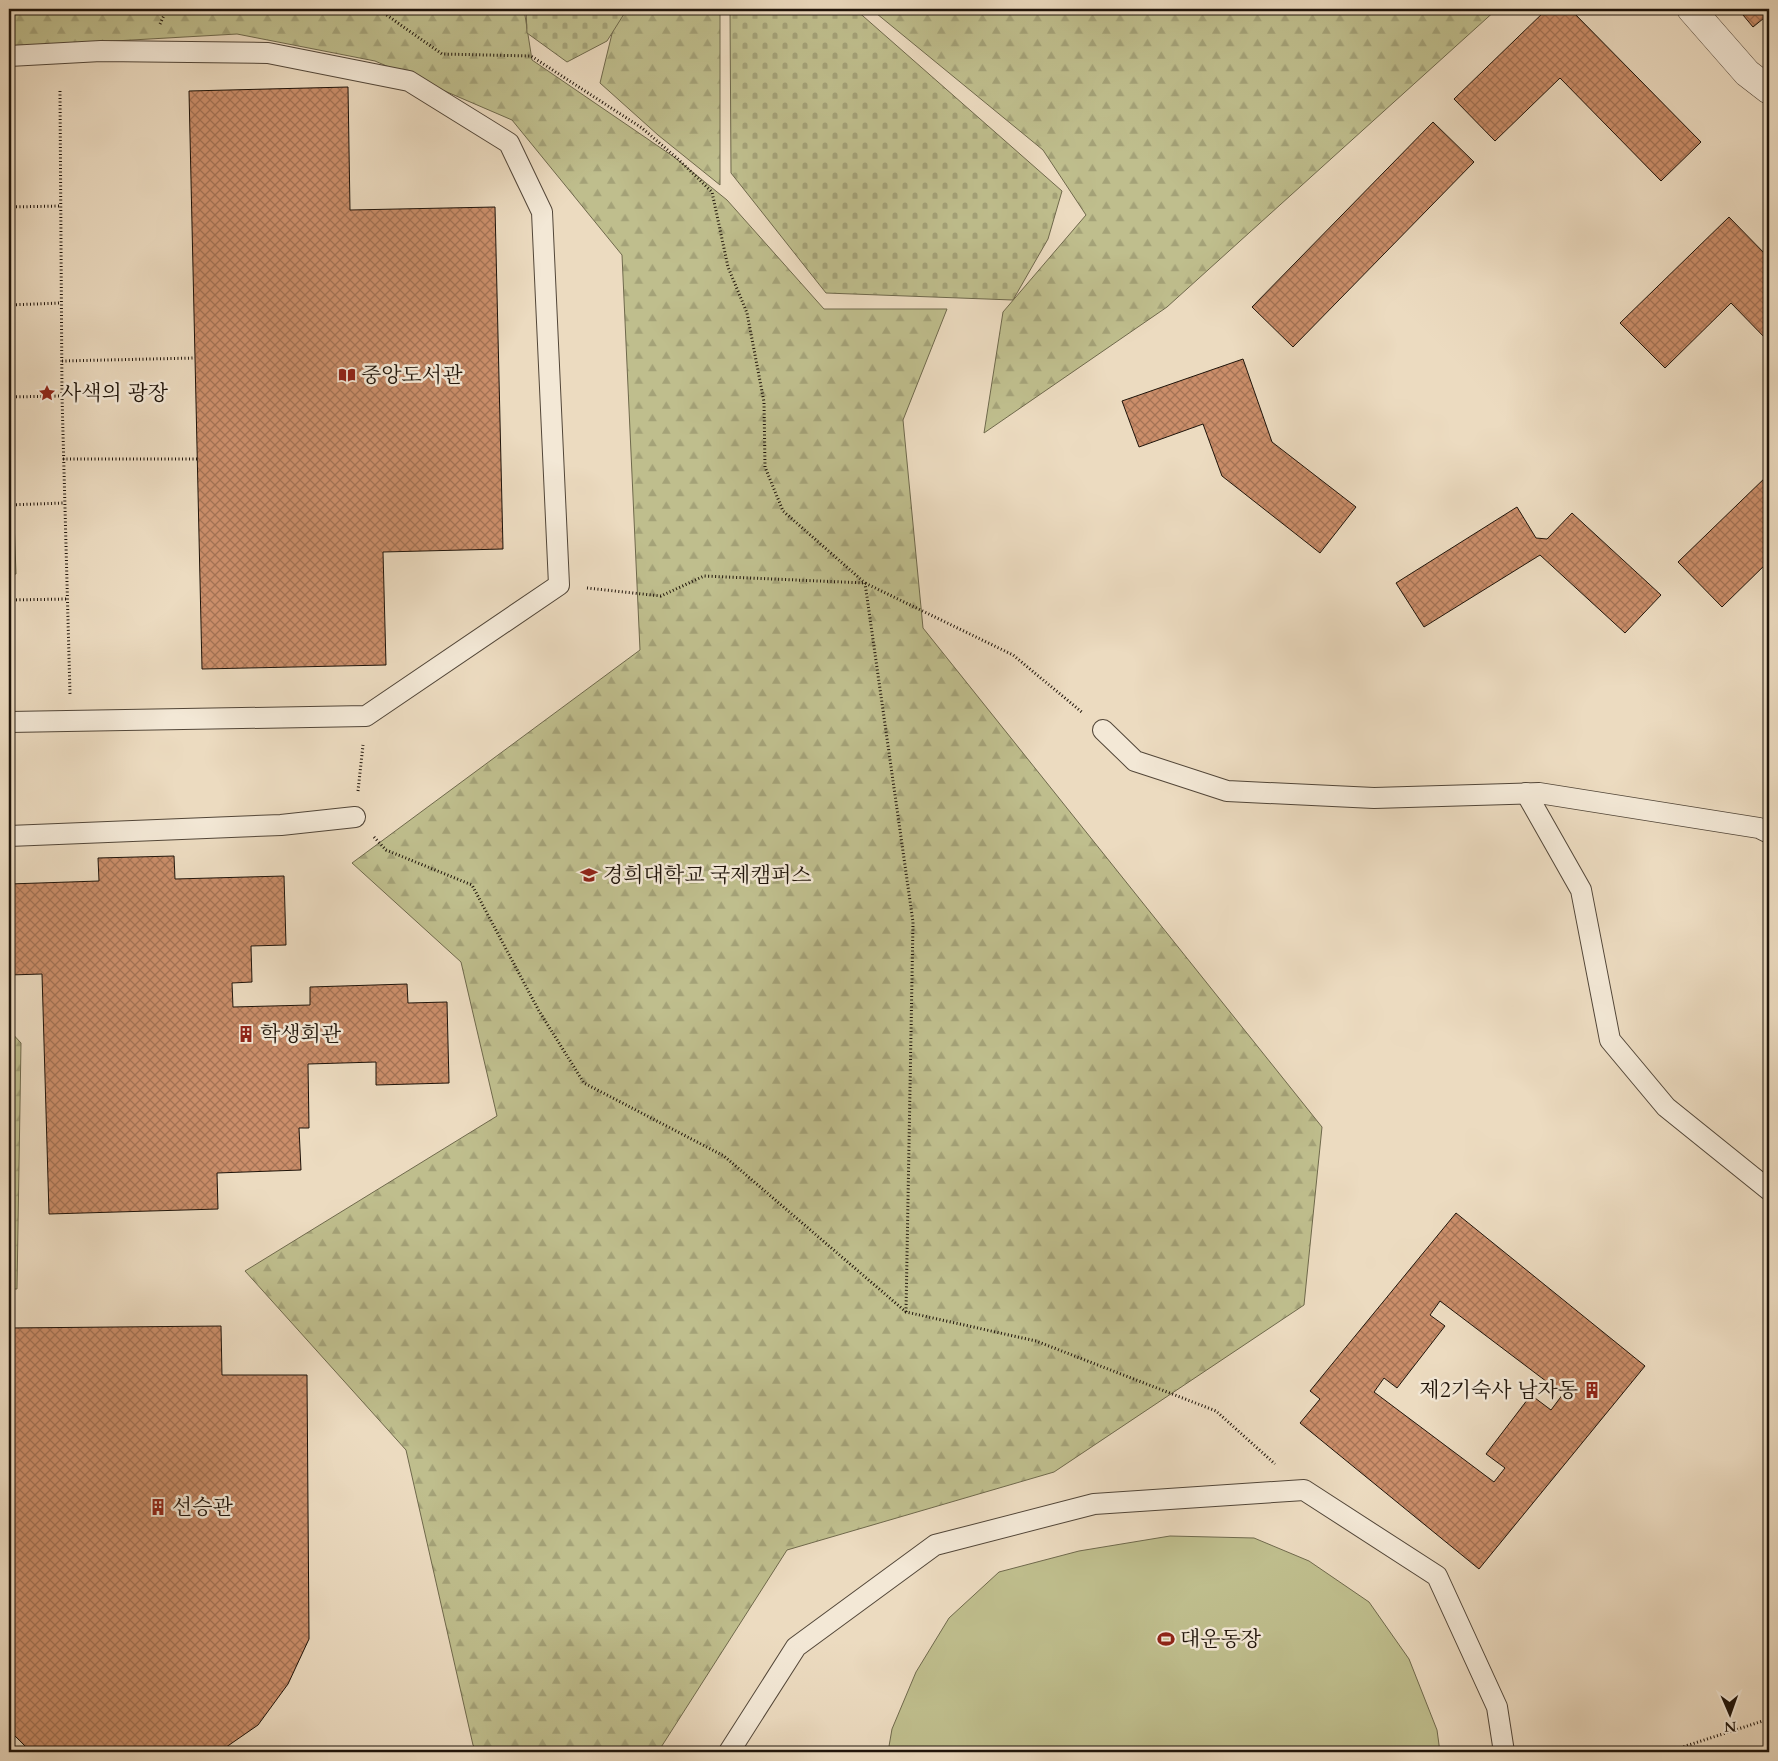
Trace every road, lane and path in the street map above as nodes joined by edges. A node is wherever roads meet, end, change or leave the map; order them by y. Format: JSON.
{"nodes":[{"id":1,"x":378,"y":9,"type":"edge"},
{"id":2,"x":1691,"y":9,"type":"edge"},
{"id":3,"x":9,"y":56,"type":"edge"},
{"id":4,"x":1769,"y":90,"type":"edge"},
{"id":5,"x":60,"y":91,"type":"dead end"},
{"id":6,"x":62,"y":206,"type":"junction"},
{"id":7,"x":9,"y":207,"type":"edge"},
{"id":8,"x":61,"y":303,"type":"junction"},
{"id":9,"x":9,"y":305,"type":"edge"},
{"id":10,"x":195,"y":358,"type":"dead end"},
{"id":11,"x":62,"y":361,"type":"junction"},
{"id":12,"x":62,"y":396,"type":"junction"},
{"id":13,"x":9,"y":397,"type":"edge"},
{"id":14,"x":64,"y":459,"type":"junction"},
{"id":15,"x":198,"y":459,"type":"dead end"},
{"id":16,"x":64,"y":504,"type":"junction"},
{"id":17,"x":9,"y":505,"type":"edge"},
{"id":18,"x":864,"y":583,"type":"junction"},
{"id":19,"x":558,"y":586,"type":"junction"},
{"id":20,"x":67,"y":599,"type":"junction"},
{"id":21,"x":9,"y":600,"type":"edge"},
{"id":22,"x":70,"y":702,"type":"dead end"},
{"id":23,"x":366,"y":716,"type":"junction"},
{"id":24,"x":9,"y":722,"type":"edge"},
{"id":25,"x":1103,"y":730,"type":"joint"},
{"id":26,"x":1526,"y":793,"type":"junction"},
{"id":27,"x":355,"y":817,"type":"junction"},
{"id":28,"x":1769,"y":833,"type":"edge"},
{"id":29,"x":9,"y":836,"type":"edge"},
{"id":30,"x":1769,"y":1190,"type":"edge"},
{"id":31,"x":906,"y":1312,"type":"junction"},
{"id":32,"x":1304,"y":1490,"type":"junction"},
{"id":33,"x":1769,"y":1719,"type":"edge"},
{"id":34,"x":729,"y":1752,"type":"edge"},
{"id":35,"x":1504,"y":1752,"type":"edge"},
{"id":36,"x":1667,"y":1752,"type":"edge"}],
"edges":[{"from":1,"to":18,"type":"path"},
{"from":2,"to":4,"type":"street"},
{"from":3,"to":19,"type":"lane"},
{"from":5,"to":6,"type":"path"},
{"from":6,"to":7,"type":"path"},
{"from":6,"to":8,"type":"path"},
{"from":8,"to":9,"type":"path"},
{"from":8,"to":11,"type":"path"},
{"from":10,"to":11,"type":"path"},
{"from":11,"to":12,"type":"path"},
{"from":12,"to":13,"type":"path"},
{"from":12,"to":14,"type":"path"},
{"from":14,"to":15,"type":"path"},
{"from":14,"to":16,"type":"path"},
{"from":16,"to":17,"type":"path"},
{"from":16,"to":20,"type":"path"},
{"from":18,"to":19,"type":"path"},
{"from":18,"to":25,"type":"path"},
{"from":18,"to":31,"type":"path"},
{"from":19,"to":23,"type":"lane"},
{"from":20,"to":21,"type":"path"},
{"from":20,"to":22,"type":"path"},
{"from":23,"to":24,"type":"lane"},
{"from":23,"to":27,"type":"path"},
{"from":25,"to":26,"type":"lane"},
{"from":26,"to":28,"type":"lane"},
{"from":26,"to":30,"type":"lane"},
{"from":27,"to":29,"type":"lane"},
{"from":27,"to":31,"type":"path"},
{"from":31,"to":32,"type":"path"},
{"from":32,"to":34,"type":"lane"},
{"from":32,"to":35,"type":"lane"},
{"from":33,"to":36,"type":"path"}]}
